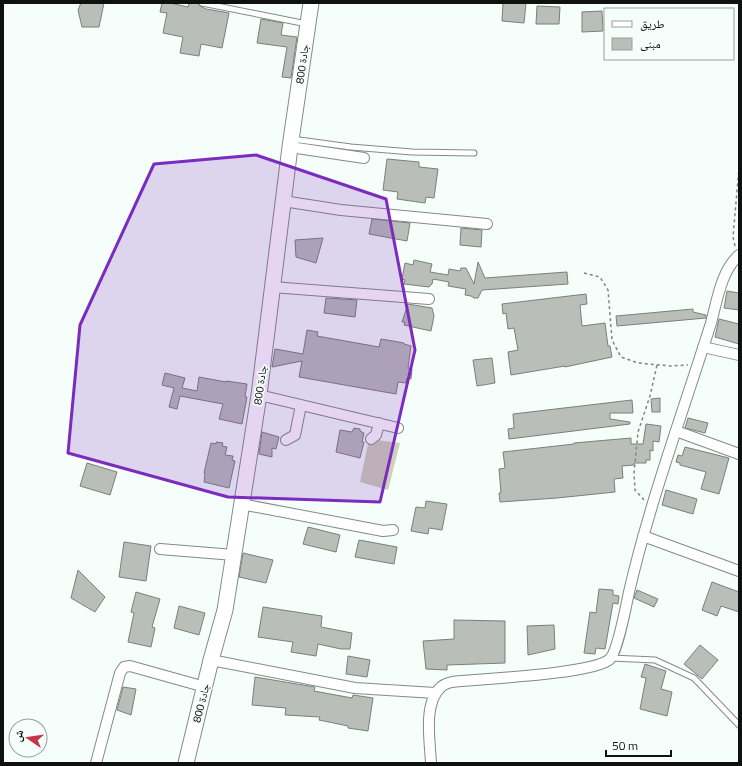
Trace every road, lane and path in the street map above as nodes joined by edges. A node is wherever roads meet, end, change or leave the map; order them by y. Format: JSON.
{"nodes":[{"id":1,"x":202,"y":3,"type":"edge"},
{"id":2,"x":311,"y":3,"type":"edge"},
{"id":3,"x":308,"y":24,"type":"junction"},
{"id":4,"x":290,"y":143,"type":"junction"},
{"id":5,"x":474,"y":153,"type":"dead end"},
{"id":6,"x":364,"y":158,"type":"dead end"},
{"id":7,"x":739,"y":168,"type":"edge"},
{"id":8,"x":283,"y":201,"type":"junction"},
{"id":9,"x":487,"y":224,"type":"dead end"},
{"id":10,"x":738,"y":255,"type":"edge"},
{"id":11,"x":584,"y":273,"type":"dead end"},
{"id":12,"x":272,"y":287,"type":"junction"},
{"id":13,"x":429,"y":299,"type":"dead end"},
{"id":14,"x":703,"y":347,"type":"junction"},
{"id":15,"x":739,"y":355,"type":"edge"},
{"id":16,"x":657,"y":365,"type":"junction"},
{"id":17,"x":698,"y":365,"type":"junction"},
{"id":18,"x":259,"y":395,"type":"junction"},
{"id":19,"x":301,"y":405,"type":"junction"},
{"id":20,"x":379,"y":424,"type":"junction"},
{"id":21,"x":398,"y":428,"type":"dead end"},
{"id":22,"x":676,"y":431,"type":"junction"},
{"id":23,"x":371,"y":439,"type":"dead end"},
{"id":24,"x":286,"y":440,"type":"dead end"},
{"id":25,"x":739,"y":454,"type":"edge"},
{"id":26,"x":241,"y":504,"type":"junction"},
{"id":27,"x":648,"y":504,"type":"dead end"},
{"id":28,"x":392,"y":530,"type":"dead end"},
{"id":29,"x":643,"y":536,"type":"junction"},
{"id":30,"x":160,"y":549,"type":"dead end"},
{"id":31,"x":234,"y":555,"type":"junction"},
{"id":32,"x":739,"y":571,"type":"edge"},
{"id":33,"x":610,"y":658,"type":"junction"},
{"id":34,"x":212,"y":660,"type":"junction"},
{"id":35,"x":205,"y":686,"type":"junction"},
{"id":36,"x":435,"y":693,"type":"junction"},
{"id":37,"x":739,"y":726,"type":"edge"},
{"id":38,"x":96,"y":763,"type":"edge"},
{"id":39,"x":186,"y":763,"type":"edge"},
{"id":40,"x":432,"y":763,"type":"edge"}],
"edges":[{"from":1,"to":3,"type":"lane"},
{"from":2,"to":3,"type":"main road","name":"جادة 800"},
{"from":3,"to":4,"type":"main road","name":"جادة 800"},
{"from":4,"to":5,"type":"lane"},
{"from":4,"to":6,"type":"street"},
{"from":4,"to":8,"type":"main road","name":"جادة 800"},
{"from":7,"to":10,"type":"path"},
{"from":8,"to":9,"type":"street"},
{"from":8,"to":12,"type":"main road","name":"جادة 800"},
{"from":10,"to":14,"type":"street"},
{"from":11,"to":16,"type":"path"},
{"from":12,"to":13,"type":"street"},
{"from":12,"to":18,"type":"main road","name":"جادة 800"},
{"from":14,"to":15,"type":"street"},
{"from":14,"to":17,"type":"street"},
{"from":16,"to":17,"type":"path"},
{"from":16,"to":27,"type":"path"},
{"from":17,"to":22,"type":"street"},
{"from":18,"to":19,"type":"street"},
{"from":18,"to":26,"type":"main road","name":"جادة 800"},
{"from":19,"to":20,"type":"street"},
{"from":19,"to":24,"type":"street"},
{"from":20,"to":21,"type":"street"},
{"from":20,"to":23,"type":"street"},
{"from":22,"to":25,"type":"street"},
{"from":22,"to":29,"type":"street"},
{"from":26,"to":28,"type":"street"},
{"from":26,"to":31,"type":"main road","name":"جادة 800"},
{"from":29,"to":32,"type":"street"},
{"from":29,"to":33,"type":"street"},
{"from":30,"to":31,"type":"street"},
{"from":31,"to":34,"type":"main road","name":"جادة 800"},
{"from":33,"to":36,"type":"street"},
{"from":33,"to":37,"type":"lane"},
{"from":34,"to":35,"type":"main road","name":"جادة 800"},
{"from":34,"to":36,"type":"street"},
{"from":35,"to":38,"type":"street"},
{"from":35,"to":39,"type":"main road","name":"جادة 800"},
{"from":36,"to":40,"type":"street"}]}
